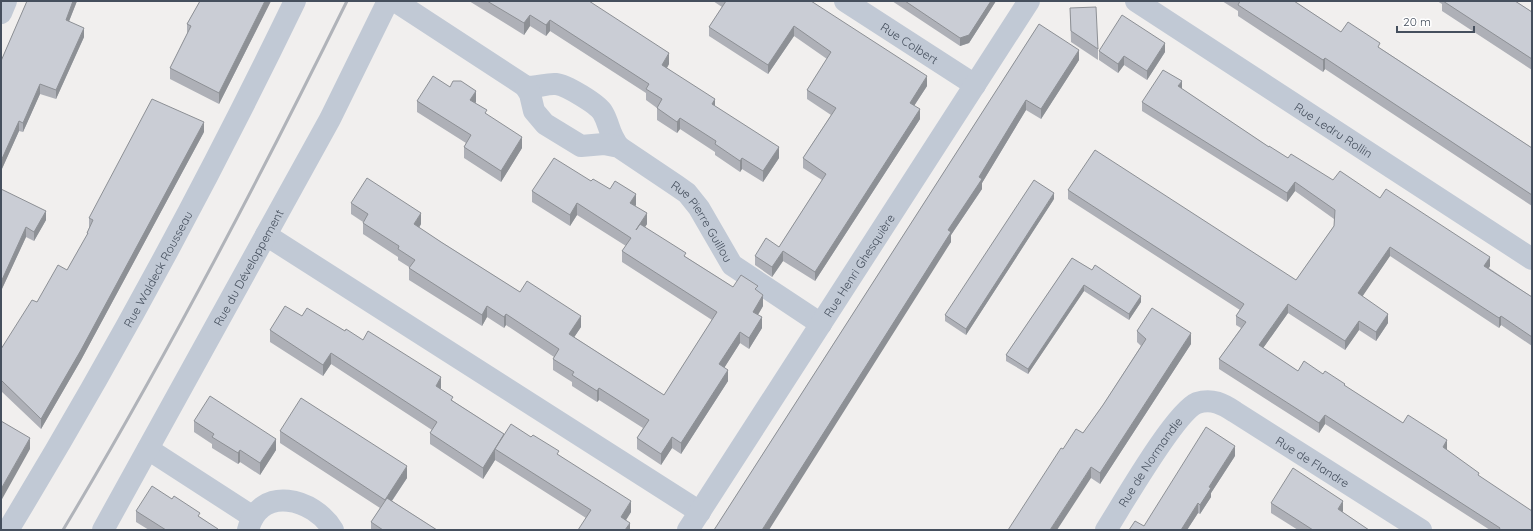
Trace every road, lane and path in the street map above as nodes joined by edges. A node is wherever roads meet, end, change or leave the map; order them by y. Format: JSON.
{"nodes":[{"id":1,"x":6,"y":1,"type":"edge"},
{"id":2,"x":295,"y":1,"type":"edge"},
{"id":3,"x":388,"y":1,"type":"edge"},
{"id":4,"x":395,"y":1,"type":"edge"},
{"id":5,"x":845,"y":1,"type":"edge"},
{"id":6,"x":1029,"y":1,"type":"edge"},
{"id":7,"x":1136,"y":1,"type":"edge"},
{"id":8,"x":1,"y":13,"type":"edge"},
{"id":9,"x":975,"y":85,"type":"junction"},
{"id":10,"x":525,"y":86,"type":"junction"},
{"id":11,"x":619,"y":147,"type":"junction"},
{"id":12,"x":266,"y":235,"type":"junction"},
{"id":13,"x":1532,"y":259,"type":"edge"},
{"id":14,"x":821,"y":324,"type":"junction"},
{"id":15,"x":1202,"y":402,"type":"joint"},
{"id":16,"x":148,"y":449,"type":"junction"},
{"id":17,"x":700,"y":512,"type":"junction"},
{"id":18,"x":251,"y":524,"type":"edge"},
{"id":19,"x":8,"y":530,"type":"edge"},
{"id":20,"x":103,"y":530,"type":"edge"},
{"id":21,"x":333,"y":530,"type":"edge"},
{"id":22,"x":688,"y":530,"type":"edge"},
{"id":23,"x":1106,"y":530,"type":"edge"},
{"id":24,"x":1421,"y":530,"type":"edge"}],
"edges":[{"from":1,"to":8,"type":"street"},
{"from":2,"to":19,"type":"street","name":"Rue Waldeck Rousseau"},
{"from":3,"to":12,"type":"street","name":"Rue du Développement"},
{"from":4,"to":10,"type":"street"},
{"from":5,"to":9,"type":"street","name":"Rue Colbert"},
{"from":6,"to":9,"type":"street","name":"Rue Henri Ghesquière"},
{"from":7,"to":13,"type":"street","name":"Rue Ledru Rollin"},
{"from":9,"to":14,"type":"street","name":"Rue Henri Ghesquière"},
{"from":10,"to":11,"type":"street","name":"Rue Pierre Guillou"},
{"from":10,"to":11,"type":"street","name":"Rue Pierre Guillou"},
{"from":11,"to":14,"type":"street","name":"Rue Pierre Guillou"},
{"from":12,"to":16,"type":"street","name":"Rue du Développement"},
{"from":12,"to":17,"type":"street"},
{"from":14,"to":17,"type":"street","name":"Rue Henri Ghesquière"},
{"from":15,"to":23,"type":"street","name":"Rue de Normandie"},
{"from":15,"to":24,"type":"street","name":"Rue de Flandre"},
{"from":16,"to":18,"type":"street"},
{"from":16,"to":20,"type":"street","name":"Rue du Développement"},
{"from":17,"to":22,"type":"street","name":"Rue Henri Ghesquière"},
{"from":18,"to":21,"type":"street"}]}
